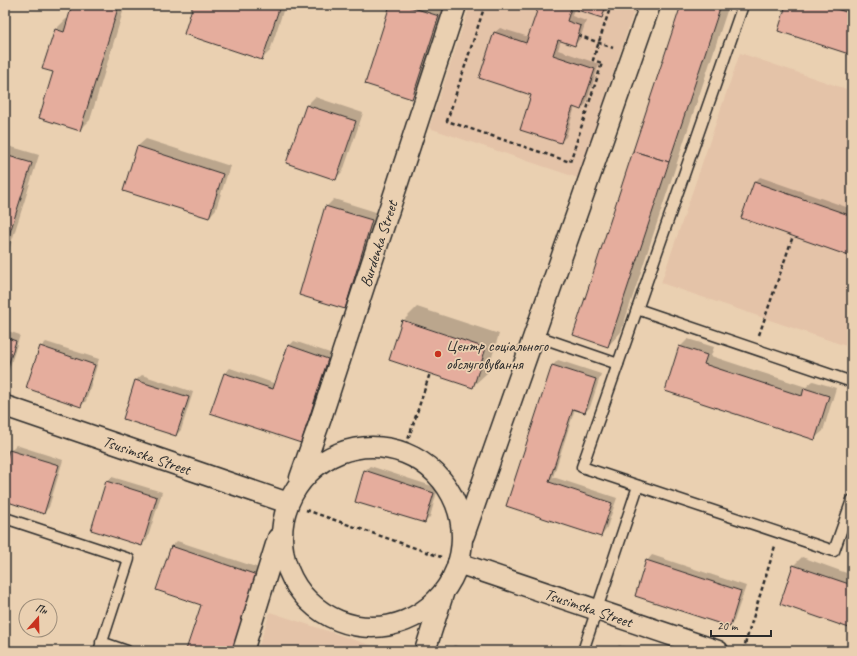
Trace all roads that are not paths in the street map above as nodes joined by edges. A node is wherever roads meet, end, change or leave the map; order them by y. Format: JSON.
{"nodes":[{"id":1,"x":456,"y":5,"type":"edge"},
{"id":2,"x":650,"y":5,"type":"edge"},
{"id":3,"x":743,"y":5,"type":"edge"},
{"id":4,"x":637,"y":309,"type":"junction"},
{"id":5,"x":534,"y":335,"type":"junction"},
{"id":6,"x":618,"y":364,"type":"junction"},
{"id":7,"x":852,"y":382,"type":"edge"},
{"id":8,"x":5,"y":406,"type":"edge"},
{"id":9,"x":299,"y":482,"type":"junction"},
{"id":10,"x":638,"y":486,"type":"junction"},
{"id":11,"x":852,"y":500,"type":"edge"},
{"id":12,"x":288,"y":503,"type":"junction"},
{"id":13,"x":5,"y":518,"type":"edge"},
{"id":14,"x":281,"y":529,"type":"junction"},
{"id":15,"x":462,"y":540,"type":"junction"},
{"id":16,"x":458,"y":563,"type":"junction"},
{"id":17,"x":445,"y":590,"type":"junction"},
{"id":18,"x":596,"y":610,"type":"junction"},
{"id":19,"x":100,"y":647,"type":"edge"},
{"id":20,"x":127,"y":651,"type":"edge"},
{"id":21,"x":243,"y":651,"type":"edge"},
{"id":22,"x":424,"y":651,"type":"edge"},
{"id":23,"x":583,"y":651,"type":"edge"},
{"id":24,"x":718,"y":651,"type":"edge"}],
"edges":[{"from":1,"to":9,"type":"street","name":"Burdenka Street"},
{"from":2,"to":5,"type":"street"},
{"from":3,"to":4,"type":"lane"},
{"from":4,"to":6,"type":"lane"},
{"from":4,"to":7,"type":"lane"},
{"from":5,"to":6,"type":"lane"},
{"from":5,"to":15,"type":"street"},
{"from":6,"to":10,"type":"lane"},
{"from":8,"to":12,"type":"street","name":"Tsusimska Street"},
{"from":9,"to":12,"type":"street"},
{"from":9,"to":15,"type":"street"},
{"from":10,"to":11,"type":"lane"},
{"from":10,"to":18,"type":"lane"},
{"from":12,"to":14,"type":"street"},
{"from":13,"to":19,"type":"lane"},
{"from":14,"to":17,"type":"street"},
{"from":14,"to":21,"type":"street"},
{"from":15,"to":16,"type":"street"},
{"from":16,"to":17,"type":"street"},
{"from":16,"to":18,"type":"street","name":"Tsusimska Street"},
{"from":17,"to":22,"type":"street"},
{"from":18,"to":23,"type":"lane"},
{"from":18,"to":24,"type":"street","name":"Tsusimska Street"},
{"from":19,"to":20,"type":"lane"}]}
